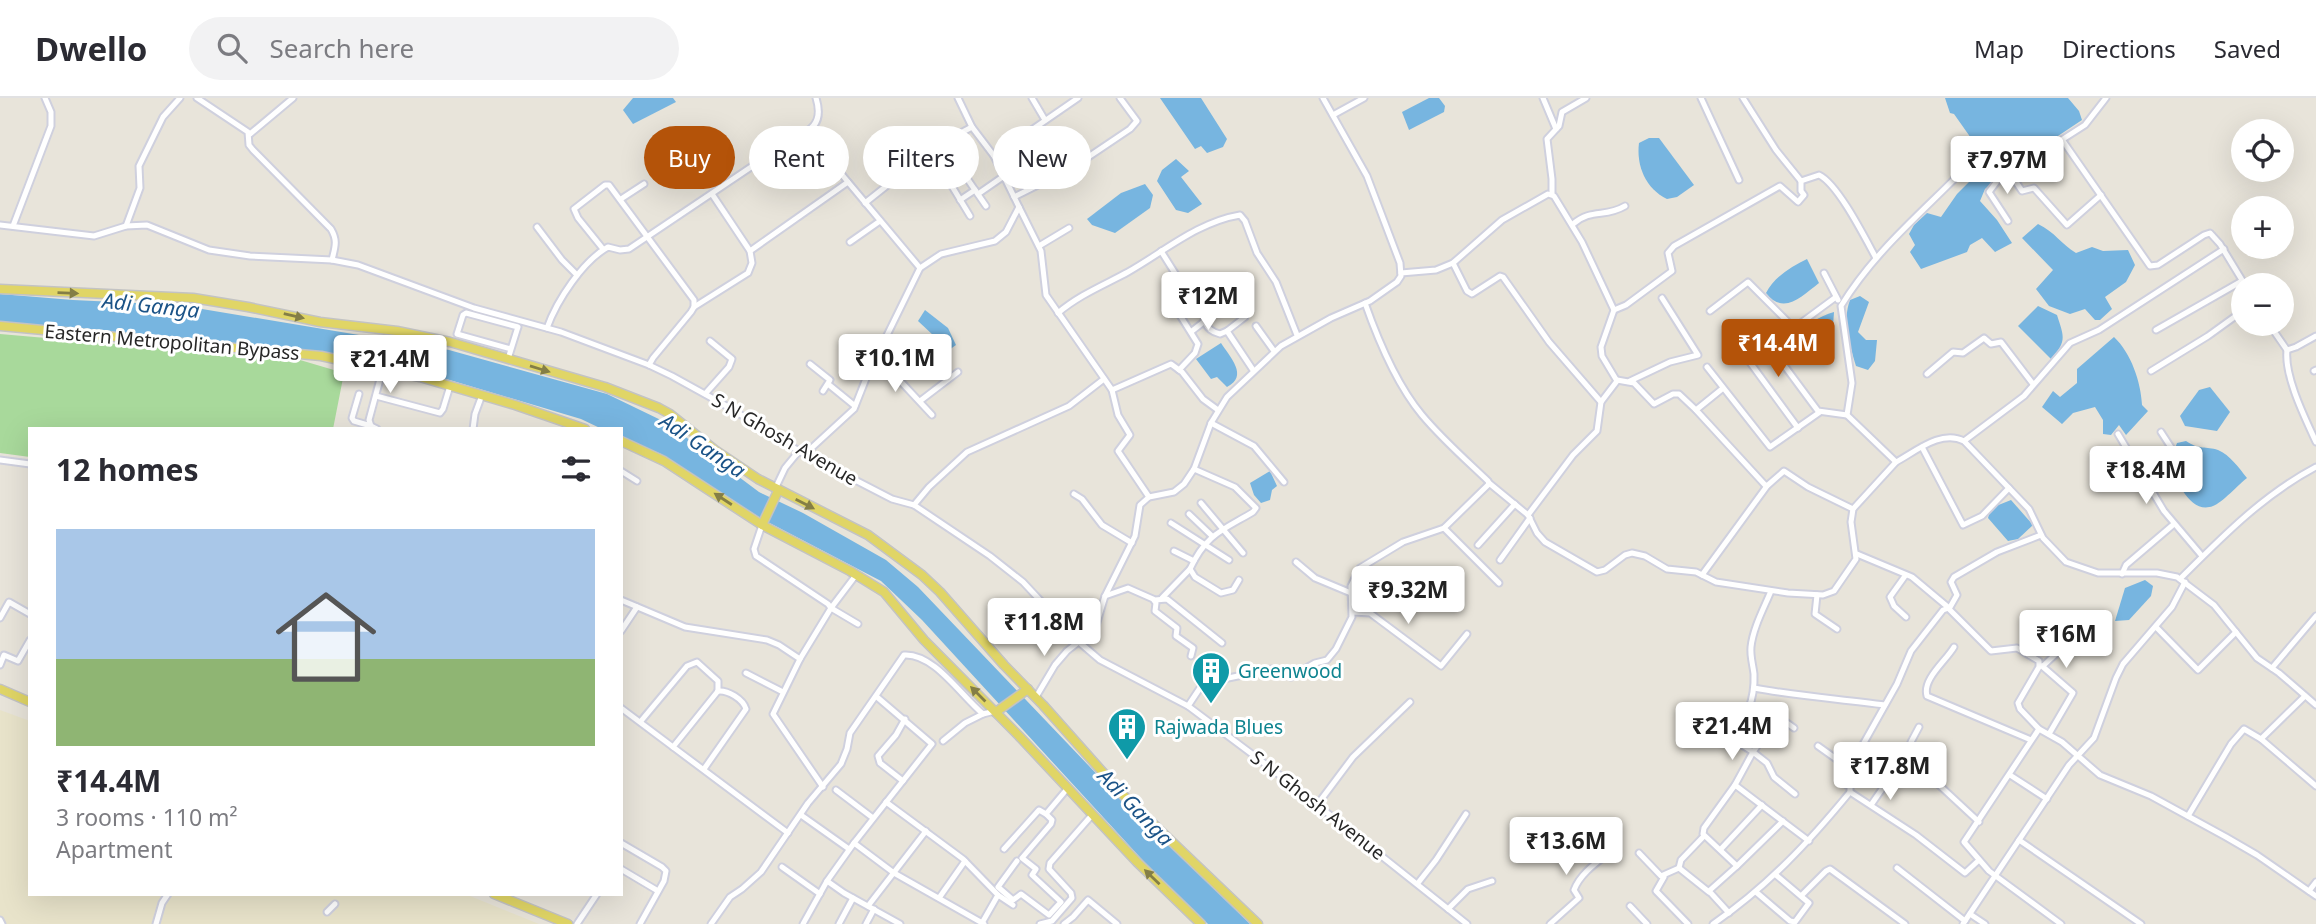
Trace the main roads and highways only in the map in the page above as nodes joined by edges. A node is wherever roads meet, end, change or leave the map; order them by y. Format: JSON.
{"nodes":[{"id":1,"x":0,"y":289,"type":"edge"},
{"id":2,"x":0,"y":326,"type":"edge"},
{"id":3,"x":579,"y":427,"type":"edge"},
{"id":4,"x":623,"y":442,"type":"edge"},
{"id":5,"x":777,"y":490,"type":"junction"},
{"id":6,"x":763,"y":522,"type":"junction"},
{"id":7,"x":1028,"y":688,"type":"junction"},
{"id":8,"x":0,"y":689,"type":"edge"},
{"id":9,"x":28,"y":701,"type":"edge"},
{"id":10,"x":995,"y":712,"type":"junction"},
{"id":11,"x":499,"y":896,"type":"edge"},
{"id":12,"x":568,"y":924,"type":"edge"},
{"id":13,"x":1201,"y":924,"type":"edge"},
{"id":14,"x":1258,"y":924,"type":"edge"}],
"edges":[{"from":1,"to":5,"type":"main road","name":"Eastern Metropolitan Bypass","one_way":true},
{"from":2,"to":3,"type":"main road","name":"Eastern Metropolitan Bypass"},
{"from":6,"to":4,"type":"main road","one_way":true},
{"from":5,"to":6,"type":"main road"},
{"from":5,"to":7,"type":"main road","name":"Eastern Metropolitan Bypass","one_way":true},
{"from":10,"to":6,"type":"main road","one_way":true},
{"from":7,"to":10,"type":"main road"},
{"from":7,"to":14,"type":"main road","name":"Eastern Metropolitan Bypass"},
{"from":8,"to":9,"type":"main road"},
{"from":13,"to":10,"type":"main road","one_way":true},
{"from":11,"to":12,"type":"main road"}]}
